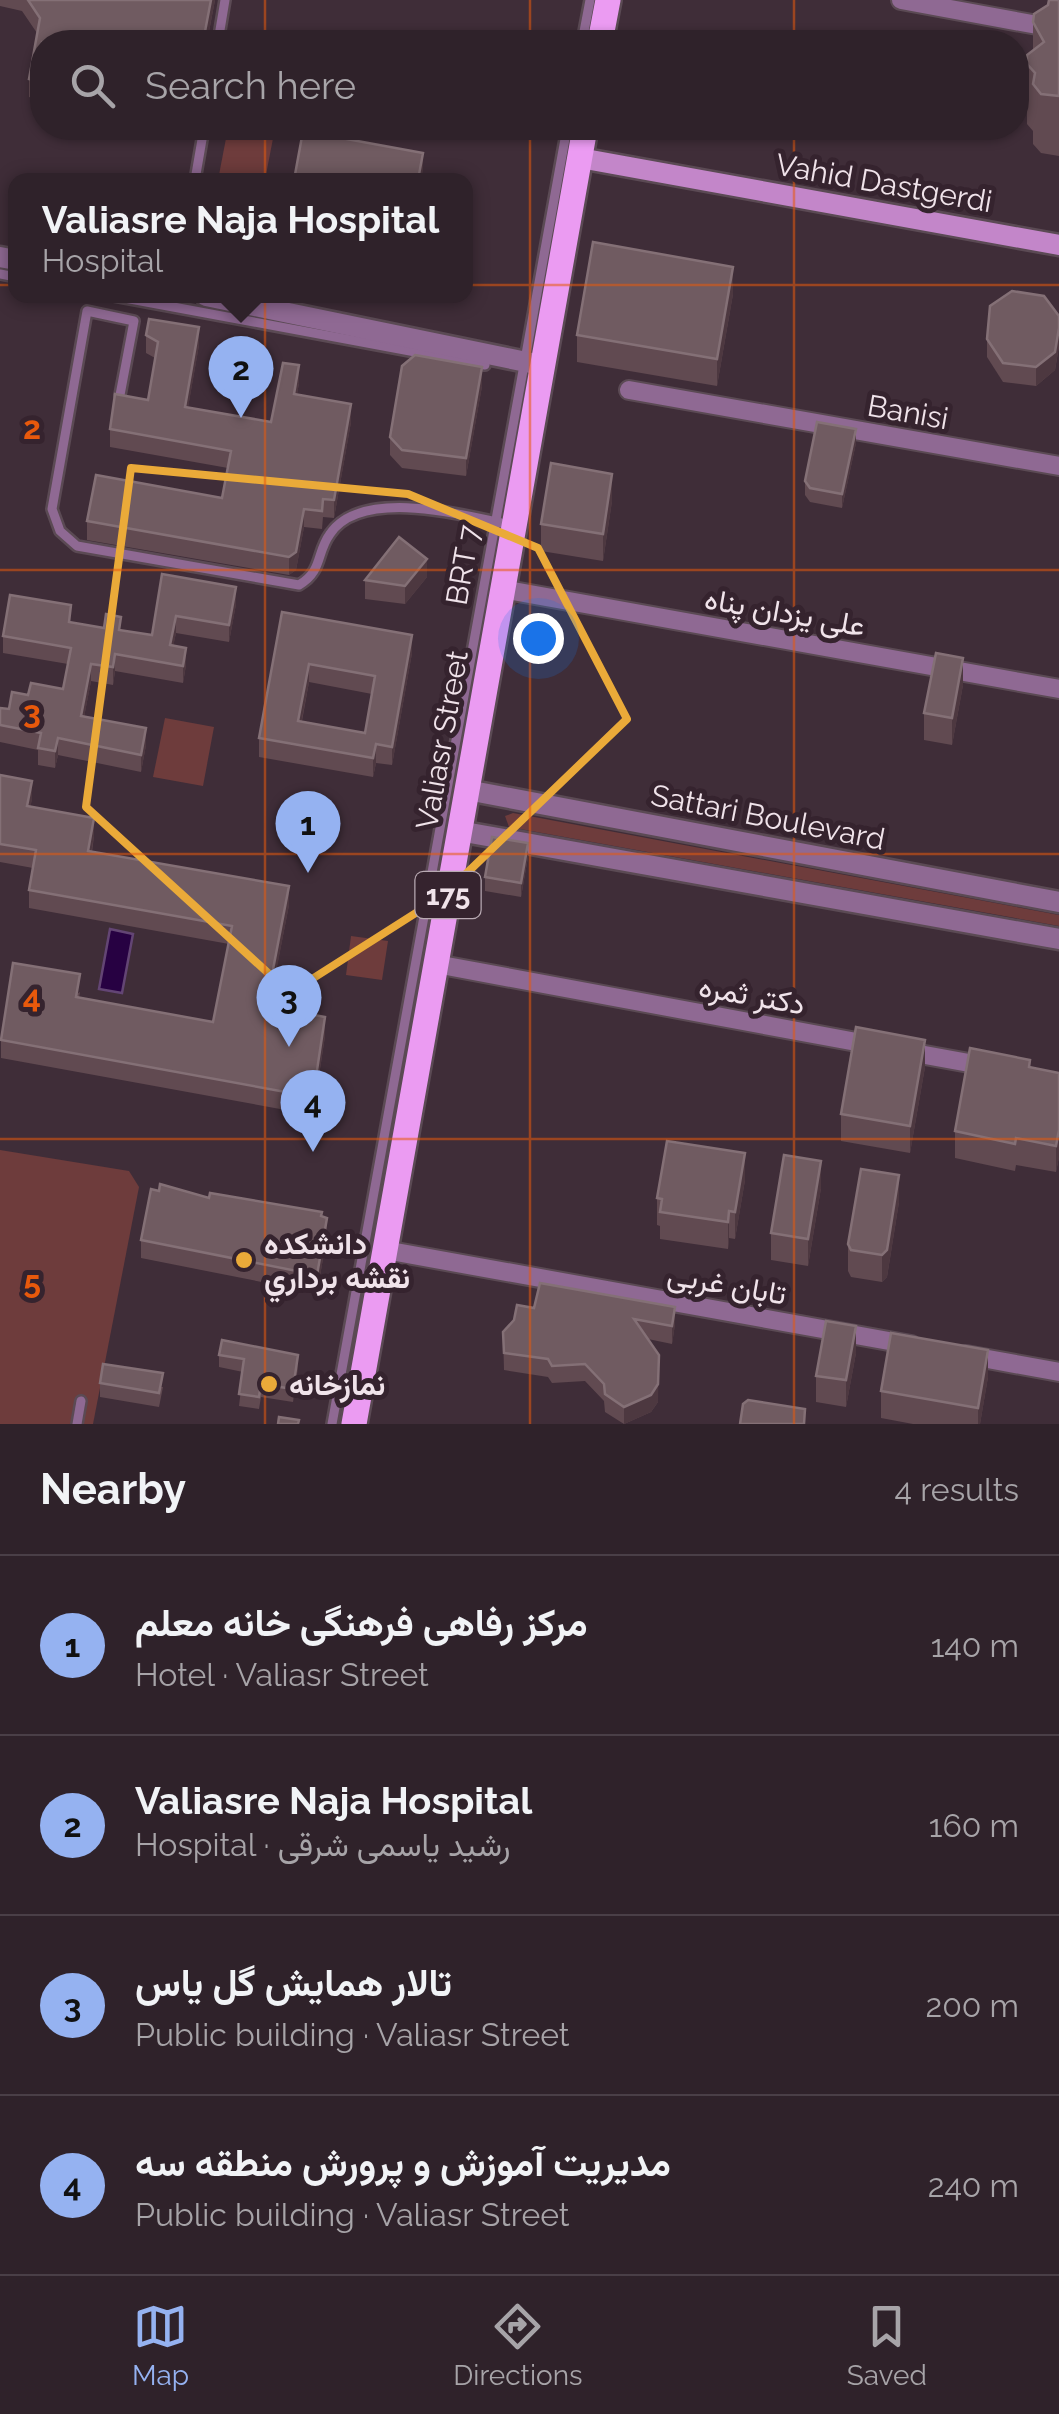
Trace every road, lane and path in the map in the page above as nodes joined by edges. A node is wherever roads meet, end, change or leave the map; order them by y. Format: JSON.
{"nodes":[{"id":1,"x":225,"y":0,"type":"edge"},
{"id":2,"x":590,"y":0,"type":"edge"},
{"id":3,"x":608,"y":0,"type":"edge"},
{"id":4,"x":901,"y":0,"type":"edge"},
{"id":5,"x":1059,"y":29,"type":"edge"},
{"id":6,"x":220,"y":30,"type":"edge"},
{"id":7,"x":584,"y":30,"type":"edge"},
{"id":8,"x":602,"y":30,"type":"edge"},
{"id":9,"x":202,"y":140,"type":"edge"},
{"id":10,"x":565,"y":140,"type":"edge"},
{"id":11,"x":583,"y":140,"type":"edge"},
{"id":12,"x":580,"y":158,"type":"junction"},
{"id":13,"x":196,"y":173,"type":"edge"},
{"id":14,"x":1059,"y":245,"type":"edge"},
{"id":15,"x":152,"y":303,"type":"edge"},
{"id":16,"x":240,"y":303,"type":"edge"},
{"id":17,"x":533,"y":363,"type":"junction"},
{"id":18,"x":485,"y":364,"type":"edge"},
{"id":19,"x":629,"y":390,"type":"dead end"},
{"id":20,"x":120,"y":396,"type":"edge"},
{"id":21,"x":1059,"y":466,"type":"edge"},
{"id":22,"x":505,"y":524,"type":"junction"},
{"id":23,"x":502,"y":590,"type":"junction"},
{"id":24,"x":1059,"y":689,"type":"edge"},
{"id":25,"x":467,"y":790,"type":"junction"},
{"id":26,"x":510,"y":798,"type":"junction"},
{"id":27,"x":459,"y":831,"type":"junction"},
{"id":28,"x":502,"y":839,"type":"junction"},
{"id":29,"x":1059,"y":902,"type":"edge"},
{"id":30,"x":1059,"y":939,"type":"edge"},
{"id":31,"x":436,"y":964,"type":"junction"},
{"id":32,"x":1002,"y":1069,"type":"edge"},
{"id":33,"x":384,"y":1250,"type":"junction"},
{"id":34,"x":924,"y":1348,"type":"edge"},
{"id":35,"x":944,"y":1351,"type":"edge"},
{"id":36,"x":1059,"y":1372,"type":"edge"},
{"id":37,"x":80,"y":1401,"type":"dead end"},
{"id":38,"x":76,"y":1424,"type":"edge"},
{"id":39,"x":332,"y":1424,"type":"edge"},
{"id":40,"x":354,"y":1424,"type":"edge"}],
"edges":[{"from":1,"to":6,"type":"lane"},
{"from":2,"to":7,"type":"lane"},
{"from":3,"to":8,"type":"main road"},
{"from":4,"to":5,"type":"street"},
{"from":9,"to":13,"type":"lane"},
{"from":10,"to":17,"type":"lane"},
{"from":11,"to":12,"type":"main road","name":"Valiasr Street","number":"175"},
{"from":12,"to":14,"type":"main road","name":"Vahid Dastgerdi"},
{"from":12,"to":17,"type":"main road","name":"Valiasr Street","number":"175"},
{"from":15,"to":18,"type":"lane"},
{"from":16,"to":17,"type":"street"},
{"from":17,"to":22,"type":"main road","name":"Valiasr Street","number":"175"},
{"from":19,"to":21,"type":"street","name":"Banisi"},
{"from":20,"to":22,"type":"lane"},
{"from":22,"to":23,"type":"main road","name":"Valiasr Street","number":"175"},
{"from":22,"to":39,"type":"lane","name":"BRT 7"},
{"from":23,"to":24,"type":"street","name":"علی یزدان پناه"},
{"from":23,"to":25,"type":"main road","name":"Valiasr Street","number":"175"},
{"from":25,"to":26,"type":"street","name":"Sattari Boulevard"},
{"from":25,"to":27,"type":"main road","name":"Valiasr Street","number":"175"},
{"from":26,"to":28,"type":"street"},
{"from":26,"to":29,"type":"street","name":"Sattari Boulevard"},
{"from":27,"to":28,"type":"street"},
{"from":27,"to":31,"type":"main road","name":"Valiasr Street","number":"175"},
{"from":28,"to":30,"type":"street"},
{"from":31,"to":32,"type":"street","name":"دکتر ثمره"},
{"from":31,"to":33,"type":"main road","name":"Valiasr Street","number":"175"},
{"from":33,"to":34,"type":"street","name":"تابان غربی"},
{"from":33,"to":40,"type":"main road","name":"Valiasr Street","number":"175"},
{"from":35,"to":36,"type":"street"},
{"from":37,"to":38,"type":"lane"}]}
